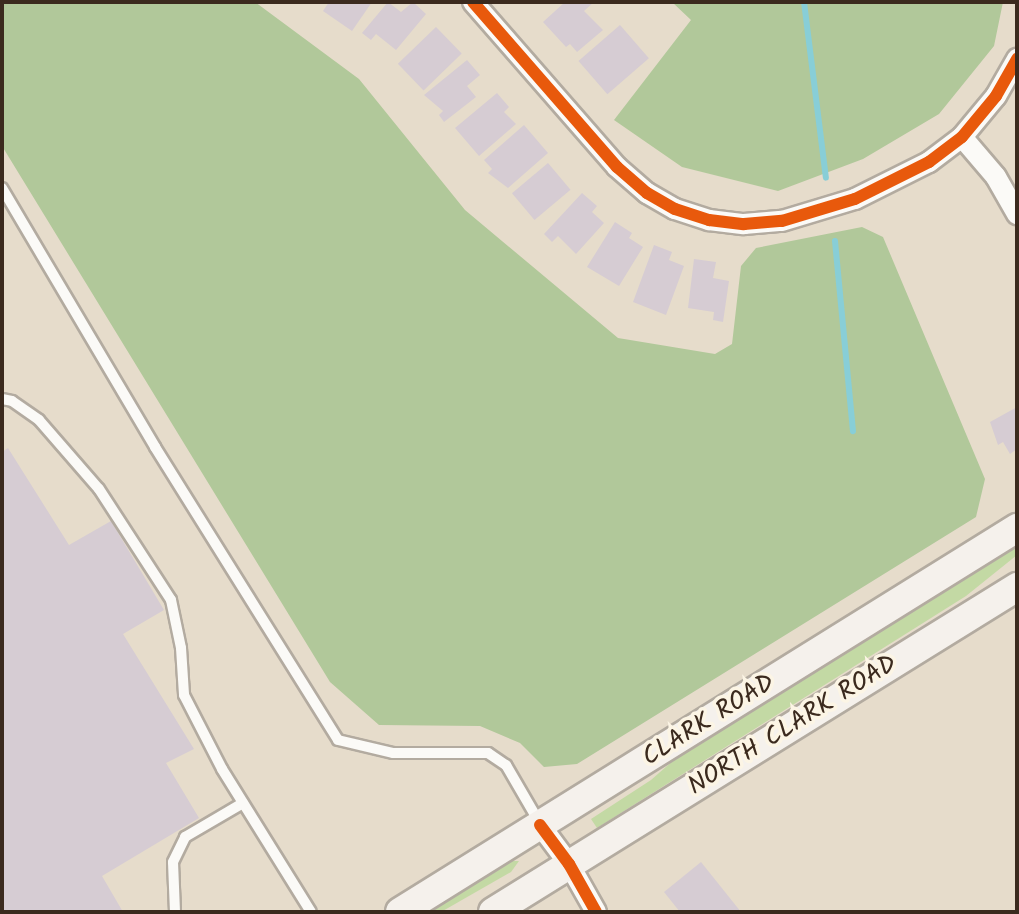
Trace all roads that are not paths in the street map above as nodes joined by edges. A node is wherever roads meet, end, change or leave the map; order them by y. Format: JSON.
{"nodes":[{"id":1,"x":473,"y":2,"type":"edge"},
{"id":2,"x":1017,"y":59,"type":"edge"},
{"id":3,"x":962,"y":137,"type":"junction"},
{"id":4,"x":2,"y":188,"type":"edge"},
{"id":5,"x":1017,"y":214,"type":"edge"},
{"id":6,"x":2,"y":399,"type":"edge"},
{"id":7,"x":1017,"y":528,"type":"edge"},
{"id":8,"x":1017,"y":587,"type":"edge"},
{"id":9,"x":243,"y":803,"type":"junction"},
{"id":10,"x":540,"y":825,"type":"junction"},
{"id":11,"x":569,"y":864,"type":"junction"},
{"id":12,"x":175,"y":912,"type":"edge"},
{"id":13,"x":311,"y":912,"type":"edge"},
{"id":14,"x":400,"y":912,"type":"edge"},
{"id":15,"x":493,"y":912,"type":"edge"},
{"id":16,"x":596,"y":912,"type":"edge"}],
"edges":[{"from":1,"to":3,"type":"street"},
{"from":2,"to":3,"type":"street"},
{"from":3,"to":5,"type":"street"},
{"from":4,"to":10,"type":"lane"},
{"from":6,"to":9,"type":"lane"},
{"from":7,"to":10,"type":"main road","name":"CLARK ROAD"},
{"from":8,"to":11,"type":"main road","name":"NORTH CLARK ROAD"},
{"from":9,"to":12,"type":"lane"},
{"from":9,"to":13,"type":"lane"},
{"from":10,"to":11,"type":"street"},
{"from":10,"to":14,"type":"main road","name":"CLARK ROAD"},
{"from":11,"to":15,"type":"main road","name":"NORTH CLARK ROAD"},
{"from":11,"to":16,"type":"street"}]}
